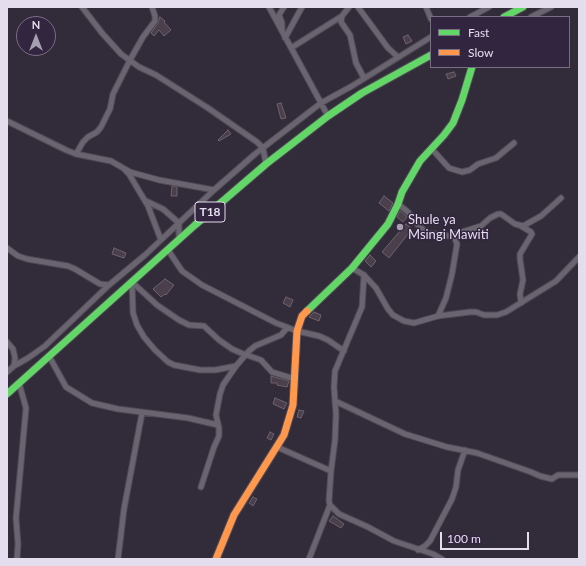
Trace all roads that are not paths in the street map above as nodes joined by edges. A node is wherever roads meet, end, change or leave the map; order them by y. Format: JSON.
{"nodes":[{"id":1,"x":82,"y":7,"type":"edge"},
{"id":2,"x":152,"y":7,"type":"edge"},
{"id":3,"x":269,"y":7,"type":"edge"},
{"id":4,"x":284,"y":7,"type":"edge"},
{"id":5,"x":302,"y":7,"type":"edge"},
{"id":6,"x":349,"y":7,"type":"edge"},
{"id":7,"x":358,"y":7,"type":"edge"},
{"id":8,"x":426,"y":7,"type":"edge"},
{"id":9,"x":489,"y":7,"type":"edge"},
{"id":10,"x":522,"y":7,"type":"edge"},
{"id":11,"x":551,"y":7,"type":"edge"},
{"id":12,"x":342,"y":16,"type":"junction"},
{"id":13,"x":472,"y":16,"type":"edge"},
{"id":14,"x":506,"y":16,"type":"edge"},
{"id":15,"x":534,"y":16,"type":"edge"},
{"id":16,"x":430,"y":17,"type":"edge"},
{"id":17,"x":282,"y":31,"type":"junction"},
{"id":18,"x":286,"y":38,"type":"junction"},
{"id":19,"x":430,"y":38,"type":"edge"},
{"id":20,"x":291,"y":48,"type":"junction"},
{"id":21,"x":430,"y":56,"type":"edge"},
{"id":22,"x":398,"y":57,"type":"junction"},
{"id":23,"x":130,"y":60,"type":"junction"},
{"id":24,"x":472,"y":68,"type":"edge"},
{"id":25,"x":364,"y":78,"type":"junction"},
{"id":26,"x":321,"y":103,"type":"junction"},
{"id":27,"x":328,"y":116,"type":"junction"},
{"id":28,"x":7,"y":121,"type":"edge"},
{"id":29,"x":514,"y":143,"type":"dead end"},
{"id":30,"x":263,"y":148,"type":"junction"},
{"id":31,"x":431,"y":148,"type":"junction"},
{"id":32,"x":76,"y":154,"type":"junction"},
{"id":33,"x":266,"y":164,"type":"junction"},
{"id":34,"x":122,"y":168,"type":"junction"},
{"id":35,"x":214,"y":190,"type":"junction"},
{"id":36,"x":561,"y":198,"type":"dead end"},
{"id":37,"x":146,"y":201,"type":"junction"},
{"id":38,"x":398,"y":204,"type":"junction"},
{"id":39,"x":179,"y":223,"type":"junction"},
{"id":40,"x":522,"y":226,"type":"junction"},
{"id":41,"x":454,"y":236,"type":"junction"},
{"id":42,"x":179,"y":239,"type":"junction"},
{"id":43,"x":162,"y":240,"type":"junction"},
{"id":44,"x":7,"y":248,"type":"edge"},
{"id":45,"x":168,"y":250,"type":"junction"},
{"id":46,"x":579,"y":257,"type":"edge"},
{"id":47,"x":352,"y":268,"type":"junction"},
{"id":48,"x":364,"y":275,"type":"junction"},
{"id":49,"x":132,"y":282,"type":"junction"},
{"id":50,"x":109,"y":285,"type":"junction"},
{"id":51,"x":521,"y":303,"type":"junction"},
{"id":52,"x":438,"y":316,"type":"junction"},
{"id":53,"x":287,"y":328,"type":"junction"},
{"id":54,"x":297,"y":331,"type":"junction"},
{"id":55,"x":7,"y":342,"type":"edge"},
{"id":56,"x":344,"y":351,"type":"junction"},
{"id":57,"x":245,"y":355,"type":"junction"},
{"id":58,"x":50,"y":356,"type":"junction"},
{"id":59,"x":14,"y":366,"type":"junction"},
{"id":60,"x":236,"y":366,"type":"junction"},
{"id":61,"x":7,"y":372,"type":"edge"},
{"id":62,"x":295,"y":380,"type":"junction"},
{"id":63,"x":19,"y":383,"type":"junction"},
{"id":64,"x":7,"y":394,"type":"edge"},
{"id":65,"x":335,"y":401,"type":"junction"},
{"id":66,"x":142,"y":413,"type":"junction"},
{"id":67,"x":218,"y":425,"type":"junction"},
{"id":68,"x":277,"y":447,"type":"junction"},
{"id":69,"x":465,"y":450,"type":"junction"},
{"id":70,"x":331,"y":471,"type":"junction"},
{"id":71,"x":579,"y":475,"type":"edge"},
{"id":72,"x":201,"y":487,"type":"dead end"},
{"id":73,"x":330,"y":505,"type":"junction"},
{"id":74,"x":418,"y":550,"type":"junction"},
{"id":75,"x":17,"y":559,"type":"edge"},
{"id":76,"x":118,"y":559,"type":"edge"},
{"id":77,"x":216,"y":559,"type":"edge"},
{"id":78,"x":309,"y":559,"type":"edge"},
{"id":79,"x":442,"y":559,"type":"edge"}],
"edges":[{"from":1,"to":23,"type":"street"},
{"from":2,"to":23,"type":"street"},
{"from":3,"to":17,"type":"street"},
{"from":4,"to":17,"type":"street"},
{"from":5,"to":18,"type":"street"},
{"from":6,"to":12,"type":"street"},
{"from":7,"to":22,"type":"street"},
{"from":8,"to":16,"type":"street"},
{"from":9,"to":13,"type":"street"},
{"from":10,"to":14,"type":"main road"},
{"from":11,"to":15,"type":"street"},
{"from":12,"to":20,"type":"street"},
{"from":12,"to":25,"type":"street"},
{"from":17,"to":18,"type":"street"},
{"from":18,"to":20,"type":"street"},
{"from":19,"to":22,"type":"street"},
{"from":20,"to":26,"type":"street"},
{"from":21,"to":27,"type":"main road","number":"T18"},
{"from":22,"to":25,"type":"street"},
{"from":23,"to":30,"type":"street"},
{"from":23,"to":32,"type":"street"},
{"from":24,"to":31,"type":"main road"},
{"from":25,"to":26,"type":"street"},
{"from":26,"to":27,"type":"street"},
{"from":26,"to":30,"type":"street"},
{"from":27,"to":33,"type":"main road","number":"T18"},
{"from":28,"to":32,"type":"street"},
{"from":29,"to":31,"type":"street"},
{"from":30,"to":33,"type":"street"},
{"from":30,"to":35,"type":"street"},
{"from":31,"to":38,"type":"main road"},
{"from":32,"to":34,"type":"street"},
{"from":33,"to":42,"type":"main road","number":"T18"},
{"from":34,"to":35,"type":"street"},
{"from":34,"to":37,"type":"street"},
{"from":35,"to":39,"type":"street"},
{"from":36,"to":40,"type":"street"},
{"from":37,"to":39,"type":"street"},
{"from":37,"to":43,"type":"street"},
{"from":38,"to":41,"type":"street"},
{"from":38,"to":47,"type":"main road"},
{"from":39,"to":42,"type":"street"},
{"from":39,"to":43,"type":"street"},
{"from":40,"to":41,"type":"street"},
{"from":40,"to":51,"type":"street"},
{"from":41,"to":52,"type":"street"},
{"from":42,"to":45,"type":"main road","number":"T18"},
{"from":43,"to":50,"type":"street"},
{"from":44,"to":50,"type":"street"},
{"from":45,"to":49,"type":"main road","number":"T18"},
{"from":45,"to":53,"type":"street"},
{"from":46,"to":51,"type":"street"},
{"from":47,"to":48,"type":"street"},
{"from":47,"to":54,"type":"main road"},
{"from":48,"to":52,"type":"street"},
{"from":48,"to":56,"type":"street"},
{"from":49,"to":57,"type":"street"},
{"from":49,"to":58,"type":"main road","number":"T18"},
{"from":49,"to":60,"type":"street"},
{"from":50,"to":59,"type":"street"},
{"from":51,"to":52,"type":"street"},
{"from":53,"to":54,"type":"street"},
{"from":53,"to":57,"type":"street"},
{"from":54,"to":56,"type":"street"},
{"from":54,"to":62,"type":"main road"},
{"from":55,"to":59,"type":"street"},
{"from":56,"to":65,"type":"street"},
{"from":57,"to":60,"type":"street"},
{"from":57,"to":62,"type":"street"},
{"from":58,"to":63,"type":"main road","number":"T18"},
{"from":58,"to":66,"type":"street"},
{"from":59,"to":61,"type":"street"},
{"from":60,"to":67,"type":"street"},
{"from":62,"to":68,"type":"main road"},
{"from":63,"to":64,"type":"main road","number":"T18"},
{"from":63,"to":75,"type":"street"},
{"from":65,"to":69,"type":"street"},
{"from":65,"to":70,"type":"street"},
{"from":66,"to":67,"type":"street"},
{"from":66,"to":76,"type":"street"},
{"from":67,"to":72,"type":"street"},
{"from":68,"to":70,"type":"street"},
{"from":68,"to":77,"type":"main road"},
{"from":69,"to":71,"type":"street"},
{"from":69,"to":74,"type":"street"},
{"from":70,"to":73,"type":"street"},
{"from":73,"to":74,"type":"street"},
{"from":73,"to":78,"type":"street"},
{"from":74,"to":79,"type":"street"}]}
